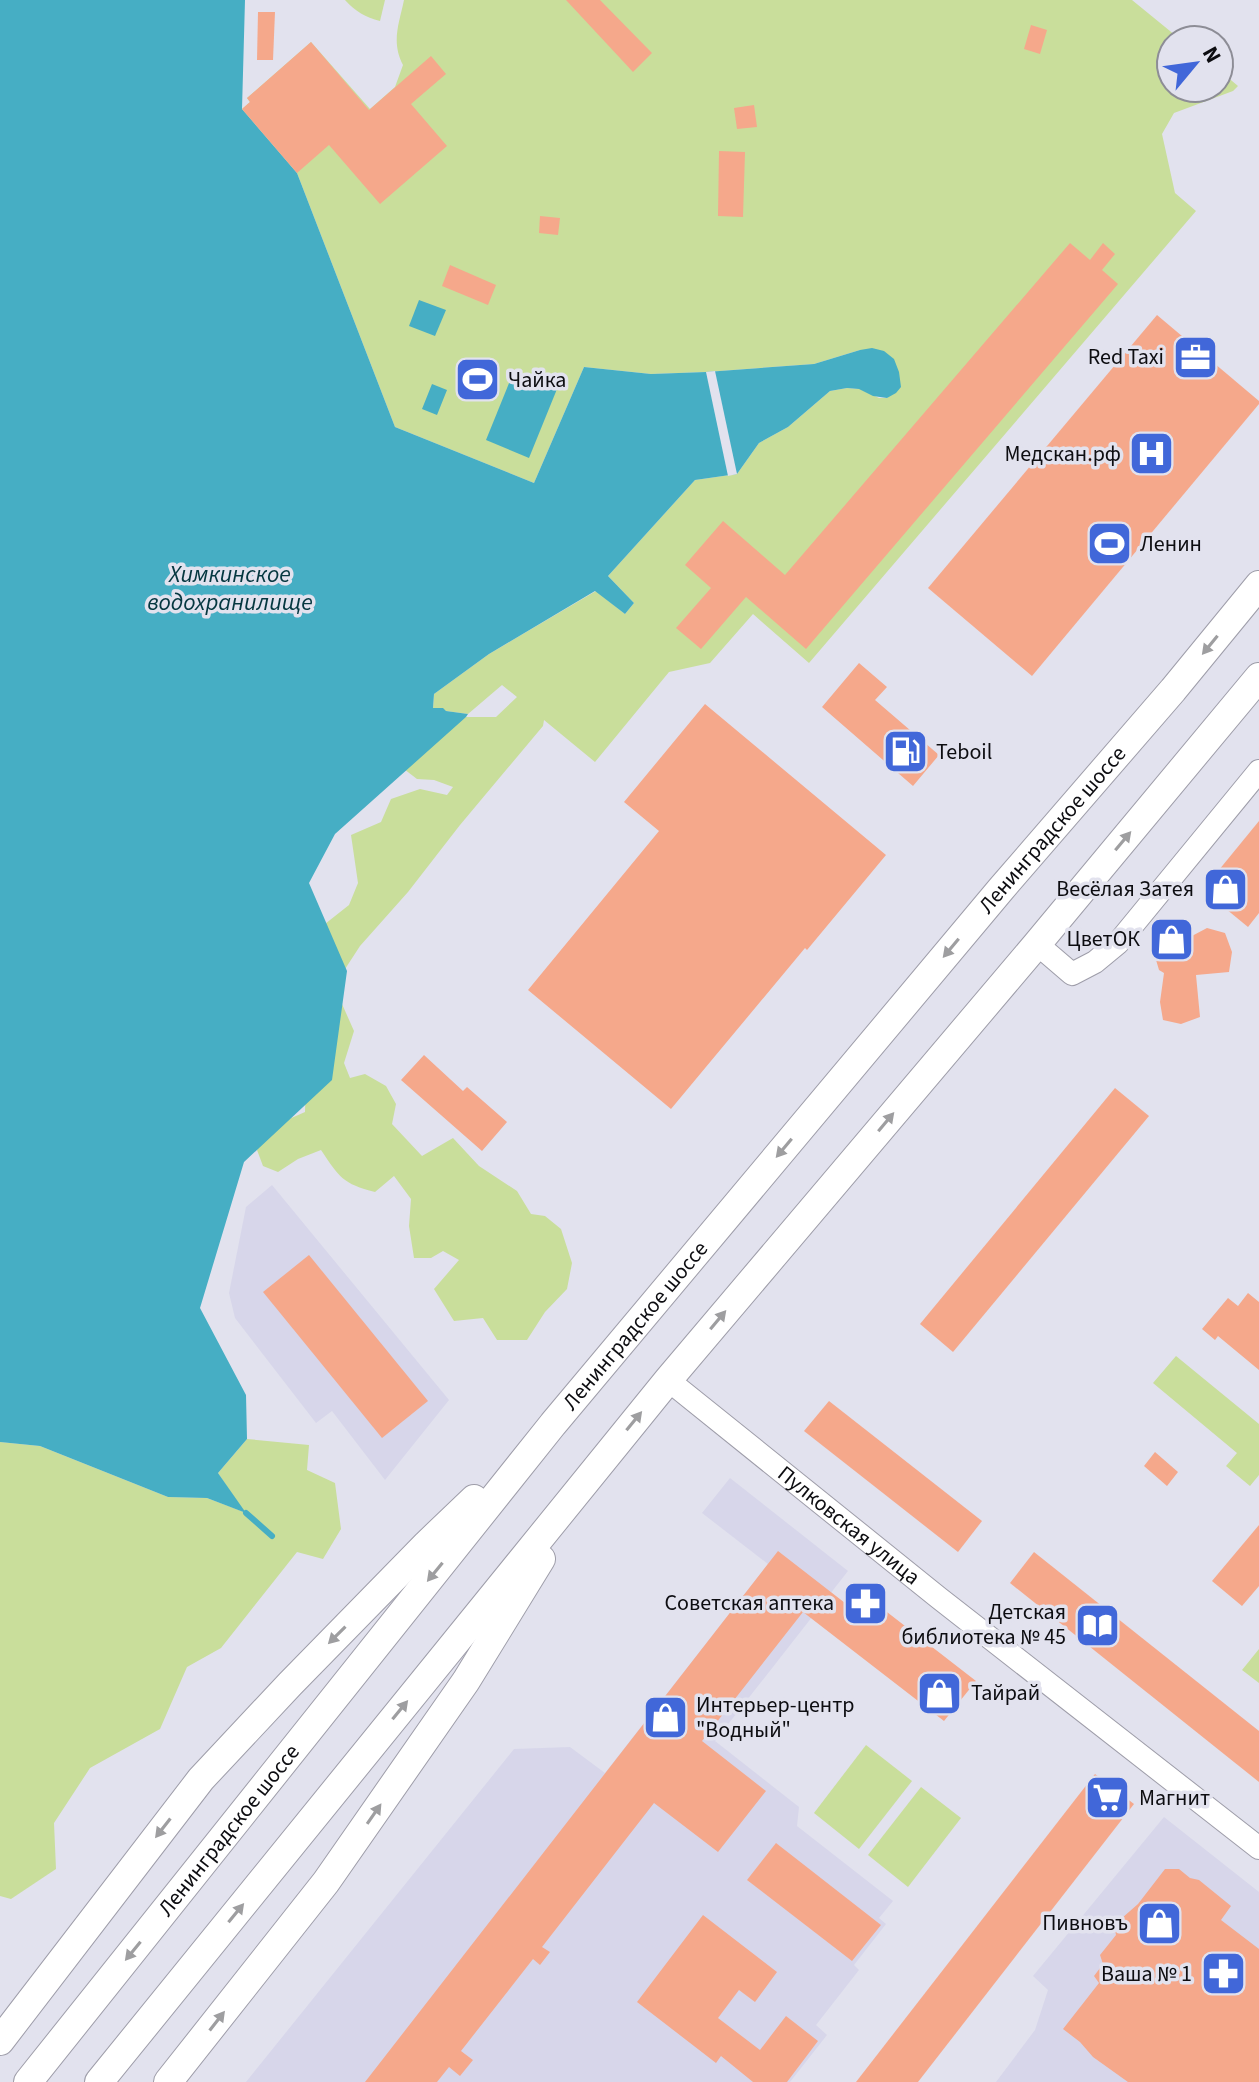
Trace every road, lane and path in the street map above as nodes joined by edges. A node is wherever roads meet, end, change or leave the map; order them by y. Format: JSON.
{"nodes":[{"id":1,"x":1259,"y":585,"type":"edge"},
{"id":2,"x":1259,"y":677,"type":"edge"},
{"id":3,"x":1259,"y":771,"type":"edge"},
{"id":4,"x":1037,"y":944,"type":"junction"},
{"id":5,"x":668,"y":1380,"type":"junction"},
{"id":6,"x":553,"y":1424,"type":"junction"},
{"id":7,"x":600,"y":1463,"type":"junction"},
{"id":8,"x":1259,"y":1848,"type":"edge"},
{"id":9,"x":0,"y":2041,"type":"edge"},
{"id":10,"x":28,"y":2082,"type":"edge"},
{"id":11,"x":99,"y":2082,"type":"edge"},
{"id":12,"x":168,"y":2082,"type":"edge"}],
"edges":[{"from":1,"to":6,"type":"main road","name":"Ленинградское шоссе","one_way":true},
{"from":4,"to":2,"type":"main road","one_way":true},
{"from":3,"to":4,"type":"street"},
{"from":5,"to":4,"type":"main road","one_way":true},
{"from":7,"to":5,"type":"main road","one_way":true},
{"from":5,"to":8,"type":"street","name":"Пулковская улица"},
{"from":6,"to":9,"type":"main road","one_way":true},
{"from":6,"to":10,"type":"main road","name":"Ленинградское шоссе","one_way":true},
{"from":11,"to":7,"type":"main road","one_way":true},
{"from":12,"to":7,"type":"main road","one_way":true}]}
